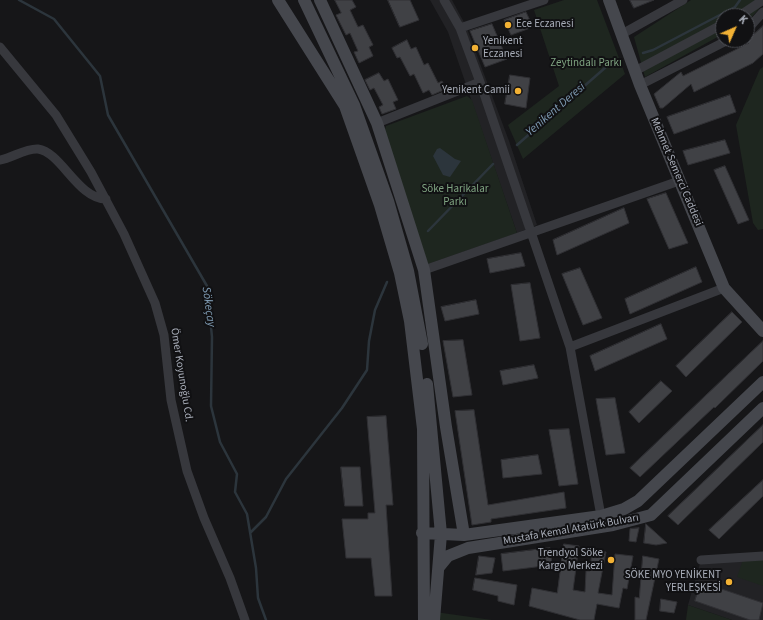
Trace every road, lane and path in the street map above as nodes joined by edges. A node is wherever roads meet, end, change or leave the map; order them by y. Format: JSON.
{"nodes":[{"id":1,"x":279,"y":0,"type":"edge"},
{"id":2,"x":291,"y":0,"type":"edge"},
{"id":3,"x":304,"y":0,"type":"edge"},
{"id":4,"x":320,"y":0,"type":"edge"},
{"id":5,"x":444,"y":0,"type":"edge"},
{"id":6,"x":544,"y":0,"type":"edge"},
{"id":7,"x":609,"y":0,"type":"edge"},
{"id":8,"x":683,"y":0,"type":"edge"},
{"id":9,"x":763,"y":0,"type":"edge"},
{"id":10,"x":751,"y":8,"type":"edge"},
{"id":11,"x":763,"y":12,"type":"edge"},
{"id":12,"x":755,"y":21,"type":"edge"},
{"id":13,"x":460,"y":28,"type":"junction"},
{"id":14,"x":715,"y":28,"type":"edge"},
{"id":15,"x":622,"y":34,"type":"junction"},
{"id":16,"x":0,"y":47,"type":"edge"},
{"id":17,"x":715,"y":47,"type":"edge"},
{"id":18,"x":634,"y":71,"type":"junction"},
{"id":19,"x":480,"y":82,"type":"junction"},
{"id":20,"x":640,"y":86,"type":"junction"},
{"id":21,"x":377,"y":123,"type":"junction"},
{"id":22,"x":0,"y":160,"type":"edge"},
{"id":23,"x":679,"y":181,"type":"junction"},
{"id":24,"x":106,"y":199,"type":"junction"},
{"id":25,"x":531,"y":231,"type":"junction"},
{"id":26,"x":424,"y":270,"type":"junction"},
{"id":27,"x":724,"y":288,"type":"junction"},
{"id":28,"x":763,"y":331,"type":"edge"},
{"id":29,"x":570,"y":347,"type":"junction"},
{"id":30,"x":763,"y":382,"type":"edge"},
{"id":31,"x":763,"y":408,"type":"edge"},
{"id":32,"x":634,"y":503,"type":"junction"},
{"id":33,"x":650,"y":515,"type":"junction"},
{"id":34,"x":601,"y":516,"type":"junction"},
{"id":35,"x":422,"y":533,"type":"junction"},
{"id":36,"x":441,"y":534,"type":"junction"},
{"id":37,"x":464,"y":535,"type":"junction"},
{"id":38,"x":763,"y":556,"type":"edge"},
{"id":39,"x":701,"y":560,"type":"dead end"},
{"id":40,"x":422,"y":567,"type":"junction"},
{"id":41,"x":439,"y":567,"type":"junction"},
{"id":42,"x":245,"y":620,"type":"edge"},
{"id":43,"x":424,"y":620,"type":"edge"},
{"id":44,"x":434,"y":620,"type":"edge"}],
"edges":[{"from":1,"to":2,"type":"street"},
{"from":1,"to":35,"type":"street"},
{"from":3,"to":36,"type":"street"},
{"from":4,"to":21,"type":"street"},
{"from":5,"to":13,"type":"street"},
{"from":6,"to":13,"type":"street"},
{"from":7,"to":15,"type":"street","name":"Mehmet Semerci Caddesi"},
{"from":8,"to":15,"type":"street"},
{"from":9,"to":10,"type":"street"},
{"from":11,"to":12,"type":"street"},
{"from":13,"to":19,"type":"street"},
{"from":14,"to":18,"type":"street"},
{"from":15,"to":18,"type":"street","name":"Mehmet Semerci Caddesi"},
{"from":16,"to":24,"type":"street","name":"Ömer Koyunoğlu Cd."},
{"from":17,"to":20,"type":"street"},
{"from":18,"to":20,"type":"street","name":"Mehmet Semerci Caddesi"},
{"from":19,"to":21,"type":"street"},
{"from":19,"to":25,"type":"street"},
{"from":20,"to":23,"type":"street","name":"Mehmet Semerci Caddesi"},
{"from":21,"to":26,"type":"street"},
{"from":22,"to":24,"type":"street"},
{"from":23,"to":25,"type":"street"},
{"from":23,"to":27,"type":"street","name":"Mehmet Semerci Caddesi"},
{"from":24,"to":42,"type":"street","name":"Ömer Koyunoğlu Cd."},
{"from":25,"to":26,"type":"street"},
{"from":25,"to":29,"type":"street"},
{"from":26,"to":37,"type":"street"},
{"from":27,"to":28,"type":"street","name":"Mehmet Semerci Caddesi"},
{"from":27,"to":29,"type":"street"},
{"from":29,"to":34,"type":"street"},
{"from":30,"to":32,"type":"street","name":"Mustafa Kemal Atatürk Bulvarı"},
{"from":31,"to":33,"type":"street","name":"Mustafa Kemal Atatürk Bulvarı"},
{"from":32,"to":33,"type":"street"},
{"from":32,"to":34,"type":"street","name":"Mustafa Kemal Atatürk Bulvarı"},
{"from":33,"to":41,"type":"street","name":"Mustafa Kemal Atatürk Bulvarı"},
{"from":34,"to":37,"type":"street","name":"Mustafa Kemal Atatürk Bulvarı"},
{"from":35,"to":36,"type":"street","name":"Mustafa Kemal Atatürk Bulvarı"},
{"from":35,"to":40,"type":"street"},
{"from":36,"to":37,"type":"street","name":"Mustafa Kemal Atatürk Bulvarı"},
{"from":36,"to":41,"type":"street"},
{"from":38,"to":39,"type":"street"},
{"from":40,"to":41,"type":"street"},
{"from":40,"to":43,"type":"street"},
{"from":41,"to":44,"type":"street"}]}
